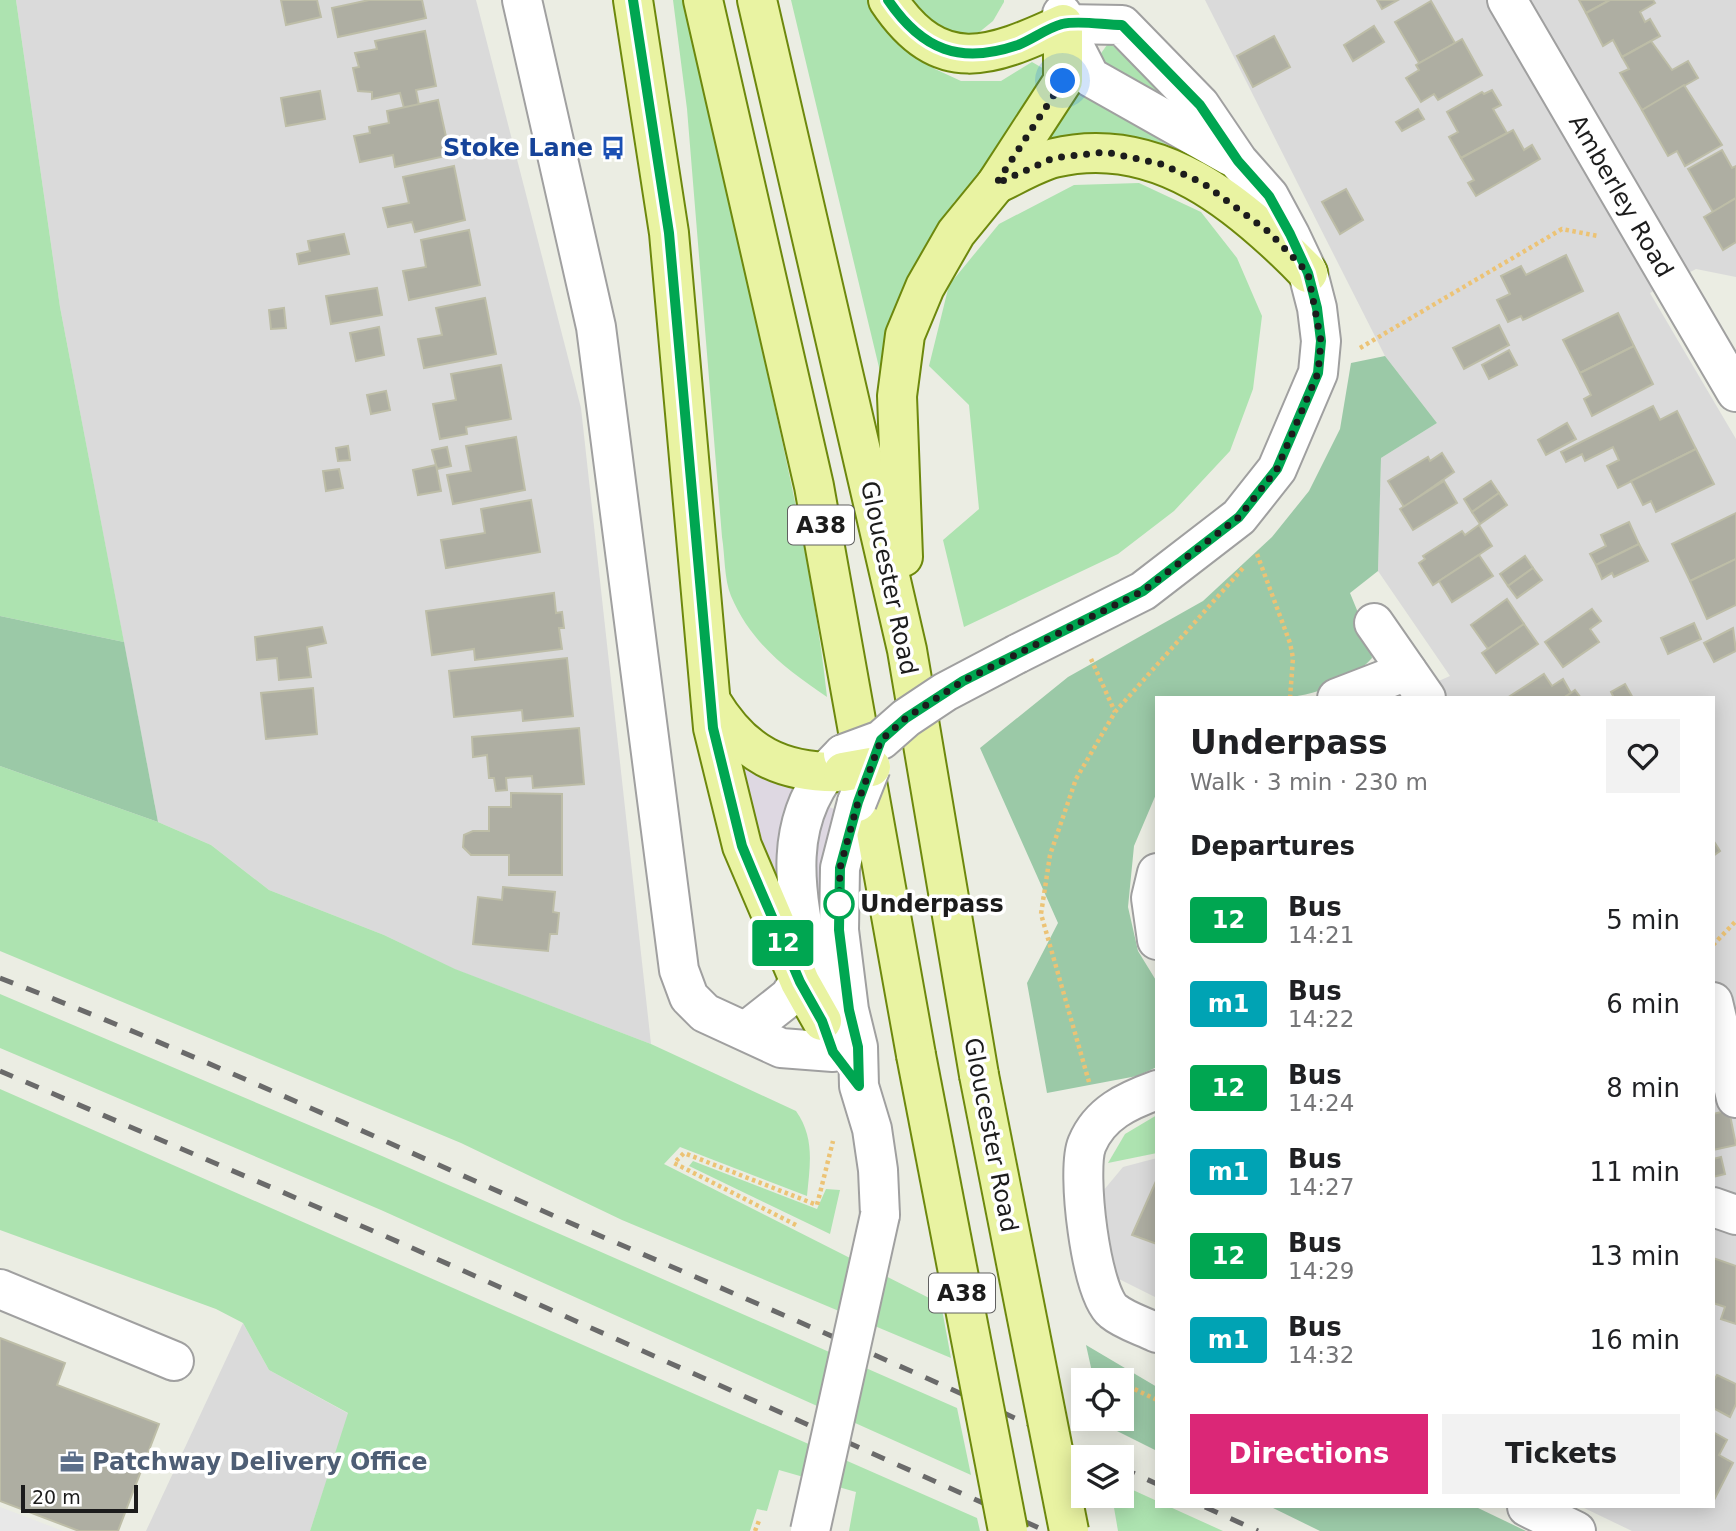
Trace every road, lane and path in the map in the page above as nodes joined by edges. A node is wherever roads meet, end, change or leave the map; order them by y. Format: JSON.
{"nodes":[{"id":1,"x":522,"y":0,"type":"edge"},
{"id":2,"x":633,"y":0,"type":"edge"},
{"id":3,"x":703,"y":0,"type":"edge"},
{"id":4,"x":757,"y":0,"type":"edge"},
{"id":5,"x":888,"y":0,"type":"edge"},
{"id":6,"x":1507,"y":0,"type":"edge"},
{"id":7,"x":1053,"y":8,"type":"edge"},
{"id":8,"x":1238,"y":161,"type":"junction"},
{"id":9,"x":996,"y":184,"type":"junction"},
{"id":10,"x":1650,"y":246,"type":"junction"},
{"id":11,"x":1308,"y":273,"type":"junction"},
{"id":12,"x":1353,"y":352,"type":"dead end"},
{"id":13,"x":1730,"y":368,"type":"edge"},
{"id":14,"x":1374,"y":623,"type":"dead end"},
{"id":15,"x":907,"y":650,"type":"junction"},
{"id":16,"x":1089,"y":654,"type":"dead end"},
{"id":17,"x":1416,"y":685,"type":"edge"},
{"id":18,"x":708,"y":696,"type":"junction"},
{"id":19,"x":1290,"y":696,"type":"edge"},
{"id":20,"x":1348,"y":696,"type":"edge"},
{"id":21,"x":1115,"y":712,"type":"junction"},
{"id":22,"x":853,"y":768,"type":"junction"},
{"id":23,"x":1155,"y":881,"type":"edge"},
{"id":24,"x":1736,"y":921,"type":"edge"},
{"id":25,"x":1155,"y":926,"type":"edge"},
{"id":26,"x":1715,"y":943,"type":"edge"},
{"id":27,"x":805,"y":972,"type":"junction"},
{"id":28,"x":1715,"y":1010,"type":"edge"},
{"id":29,"x":746,"y":1031,"type":"junction"},
{"id":30,"x":827,"y":1036,"type":"junction"},
{"id":31,"x":859,"y":1086,"type":"junction"},
{"id":32,"x":1155,"y":1091,"type":"edge"},
{"id":33,"x":1736,"y":1098,"type":"edge"},
{"id":34,"x":1100,"y":1123,"type":"junction"},
{"id":35,"x":841,"y":1139,"type":"dead end"},
{"id":36,"x":1715,"y":1208,"type":"edge"},
{"id":37,"x":1736,"y":1215,"type":"edge"},
{"id":38,"x":796,"y":1225,"type":"dead end"},
{"id":39,"x":0,"y":1289,"type":"edge"},
{"id":40,"x":1146,"y":1327,"type":"edge"},
{"id":41,"x":174,"y":1361,"type":"dead end"},
{"id":42,"x":1134,"y":1388,"type":"edge"},
{"id":43,"x":1155,"y":1399,"type":"edge"},
{"id":44,"x":1529,"y":1508,"type":"edge"},
{"id":45,"x":760,"y":1518,"type":"dead end"},
{"id":46,"x":755,"y":1531,"type":"edge"},
{"id":47,"x":810,"y":1531,"type":"edge"},
{"id":48,"x":1009,"y":1531,"type":"edge"},
{"id":49,"x":1069,"y":1531,"type":"edge"},
{"id":50,"x":1576,"y":1531,"type":"edge"}],
"edges":[{"from":1,"to":29,"type":"street"},
{"from":2,"to":18,"type":"main road"},
{"from":3,"to":48,"type":"main road","number":"A38","bridge":true},
{"from":4,"to":15,"type":"main road","name":"Gloucester Road","number":"A38"},
{"from":5,"to":7,"type":"main road"},
{"from":6,"to":10,"type":"street","name":"Amberley Road"},
{"from":7,"to":8,"type":"street"},
{"from":7,"to":8,"type":"street"},
{"from":7,"to":9,"type":"main road"},
{"from":8,"to":11,"type":"street"},
{"from":9,"to":11,"type":"main road"},
{"from":9,"to":15,"type":"main road"},
{"from":10,"to":12,"type":"path"},
{"from":10,"to":13,"type":"street","name":"Amberley Road"},
{"from":11,"to":22,"type":"street","bridge":true},
{"from":14,"to":17,"type":"street"},
{"from":15,"to":49,"type":"main road","name":"Gloucester Road","number":"A38","bridge":true},
{"from":16,"to":21,"type":"path"},
{"from":17,"to":20,"type":"street"},
{"from":18,"to":22,"type":"main road"},
{"from":18,"to":27,"type":"main road"},
{"from":19,"to":21,"type":"path"},
{"from":21,"to":34,"type":"path"},
{"from":22,"to":27,"type":"street"},
{"from":22,"to":31,"type":"street"},
{"from":23,"to":25,"type":"street"},
{"from":24,"to":26,"type":"path"},
{"from":27,"to":29,"type":"street"},
{"from":27,"to":30,"type":"main road"},
{"from":28,"to":33,"type":"street"},
{"from":29,"to":30,"type":"street"},
{"from":30,"to":31,"type":"street"},
{"from":31,"to":47,"type":"street","bridge":true},
{"from":32,"to":34,"type":"street"},
{"from":34,"to":40,"type":"street"},
{"from":35,"to":38,"type":"path"},
{"from":36,"to":37,"type":"street"},
{"from":39,"to":41,"type":"street"},
{"from":42,"to":43,"type":"path"},
{"from":44,"to":50,"type":"street"},
{"from":45,"to":46,"type":"path"}]}
